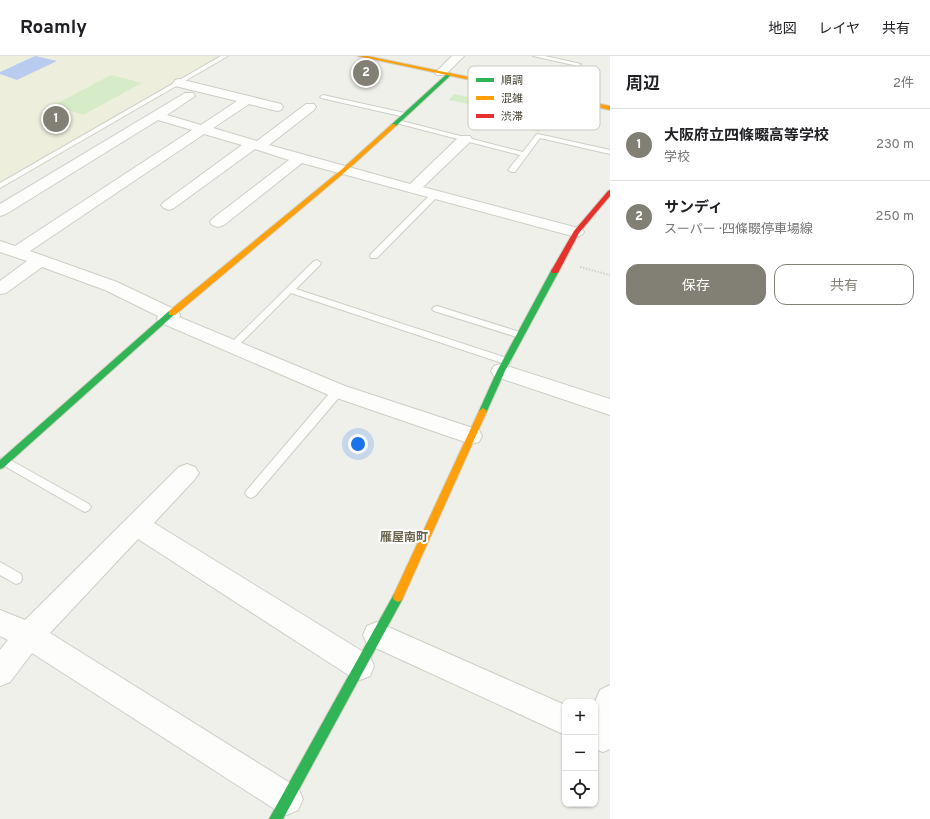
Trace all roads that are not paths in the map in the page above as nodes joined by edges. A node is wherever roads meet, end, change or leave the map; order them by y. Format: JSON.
{"nodes":[{"id":1,"x":225,"y":56,"type":"edge"},
{"id":2,"x":360,"y":56,"type":"edge"},
{"id":3,"x":458,"y":56,"type":"edge"},
{"id":4,"x":536,"y":56,"type":"edge"},
{"id":5,"x":578,"y":64,"type":"dead end"},
{"id":6,"x":446,"y":73,"type":"junction"},
{"id":7,"x":468,"y":78,"type":"edge"},
{"id":8,"x":179,"y":83,"type":"junction"},
{"id":9,"x":188,"y":96,"type":"dead end"},
{"id":10,"x":324,"y":97,"type":"dead end"},
{"id":11,"x":247,"y":100,"type":"junction"},
{"id":12,"x":600,"y":106,"type":"edge"},
{"id":13,"x":277,"y":107,"type":"dead end"},
{"id":14,"x":310,"y":107,"type":"dead end"},
{"id":15,"x":610,"y":108,"type":"edge"},
{"id":16,"x":405,"y":115,"type":"junction"},
{"id":17,"x":157,"y":116,"type":"junction"},
{"id":18,"x":398,"y":122,"type":"junction"},
{"id":19,"x":202,"y":129,"type":"junction"},
{"id":20,"x":465,"y":139,"type":"junction"},
{"id":21,"x":256,"y":145,"type":"junction"},
{"id":22,"x":610,"y":152,"type":"edge"},
{"id":23,"x":524,"y":154,"type":"junction"},
{"id":24,"x":300,"y":158,"type":"junction"},
{"id":25,"x":512,"y":170,"type":"dead end"},
{"id":26,"x":343,"y":171,"type":"junction"},
{"id":27,"x":0,"y":186,"type":"edge"},
{"id":28,"x":412,"y":189,"type":"junction"},
{"id":29,"x":610,"y":192,"type":"edge"},
{"id":30,"x":435,"y":195,"type":"junction"},
{"id":31,"x":169,"y":204,"type":"dead end"},
{"id":32,"x":0,"y":211,"type":"edge"},
{"id":33,"x":218,"y":222,"type":"dead end"},
{"id":34,"x":576,"y":232,"type":"junction"},
{"id":35,"x":8,"y":252,"type":"edge"},
{"id":36,"x":374,"y":256,"type":"dead end"},
{"id":37,"x":40,"y":260,"type":"junction"},
{"id":38,"x":317,"y":262,"type":"dead end"},
{"id":39,"x":0,"y":289,"type":"edge"},
{"id":40,"x":290,"y":290,"type":"junction"},
{"id":41,"x":437,"y":309,"type":"dead end"},
{"id":42,"x":169,"y":317,"type":"junction"},
{"id":43,"x":520,"y":335,"type":"junction"},
{"id":44,"x":232,"y":347,"type":"junction"},
{"id":45,"x":503,"y":366,"type":"junction"},
{"id":46,"x":338,"y":391,"type":"junction"},
{"id":47,"x":610,"y":407,"type":"edge"},
{"id":48,"x":471,"y":436,"type":"junction"},
{"id":49,"x":4,"y":459,"type":"edge"},
{"id":50,"x":187,"y":473,"type":"dead end"},
{"id":51,"x":251,"y":493,"type":"dead end"},
{"id":52,"x":85,"y":507,"type":"dead end"},
{"id":53,"x":136,"y":525,"type":"junction"},
{"id":54,"x":0,"y":568,"type":"edge"},
{"id":55,"x":16,"y":578,"type":"dead end"},
{"id":56,"x":0,"y":623,"type":"edge"},
{"id":57,"x":28,"y":635,"type":"junction"},
{"id":58,"x":377,"y":635,"type":"junction"},
{"id":59,"x":360,"y":666,"type":"junction"},
{"id":60,"x":0,"y":672,"type":"edge"},
{"id":61,"x":610,"y":700,"type":"edge"},
{"id":62,"x":562,"y":719,"type":"edge"},
{"id":63,"x":598,"y":734,"type":"edge"},
{"id":64,"x":281,"y":809,"type":"edge"}],
"edges":[{"from":1,"to":8,"type":"lane"},
{"from":2,"to":6,"type":"street"},
{"from":3,"to":6,"type":"street"},
{"from":4,"to":5,"type":"lane"},
{"from":6,"to":7,"type":"street"},
{"from":6,"to":16,"type":"street"},
{"from":8,"to":11,"type":"street"},
{"from":8,"to":27,"type":"lane"},
{"from":9,"to":17,"type":"street"},
{"from":10,"to":16,"type":"lane"},
{"from":11,"to":13,"type":"street"},
{"from":11,"to":19,"type":"street"},
{"from":12,"to":15,"type":"street"},
{"from":14,"to":21,"type":"street"},
{"from":16,"to":18,"type":"street"},
{"from":17,"to":19,"type":"street"},
{"from":17,"to":32,"type":"street"},
{"from":18,"to":20,"type":"lane"},
{"from":18,"to":26,"type":"street"},
{"from":19,"to":21,"type":"street"},
{"from":19,"to":35,"type":"street"},
{"from":20,"to":23,"type":"lane"},
{"from":20,"to":28,"type":"street"},
{"from":21,"to":24,"type":"street"},
{"from":21,"to":31,"type":"street"},
{"from":22,"to":23,"type":"lane"},
{"from":23,"to":25,"type":"lane"},
{"from":24,"to":26,"type":"street"},
{"from":24,"to":33,"type":"street"},
{"from":26,"to":28,"type":"street"},
{"from":26,"to":42,"type":"street"},
{"from":28,"to":30,"type":"street"},
{"from":29,"to":34,"type":"street"},
{"from":30,"to":34,"type":"street"},
{"from":30,"to":36,"type":"lane"},
{"from":34,"to":43,"type":"street"},
{"from":35,"to":37,"type":"street"},
{"from":37,"to":39,"type":"street"},
{"from":37,"to":42,"type":"street"},
{"from":38,"to":40,"type":"lane"},
{"from":40,"to":44,"type":"lane"},
{"from":40,"to":45,"type":"lane"},
{"from":41,"to":43,"type":"lane"},
{"from":42,"to":44,"type":"street"},
{"from":42,"to":49,"type":"street"},
{"from":43,"to":45,"type":"street"},
{"from":44,"to":46,"type":"street"},
{"from":45,"to":47,"type":"street"},
{"from":45,"to":48,"type":"street"},
{"from":46,"to":48,"type":"street"},
{"from":46,"to":51,"type":"lane"},
{"from":48,"to":58,"type":"street"},
{"from":49,"to":52,"type":"lane"},
{"from":50,"to":53,"type":"street"},
{"from":53,"to":57,"type":"street"},
{"from":53,"to":59,"type":"street"},
{"from":54,"to":55,"type":"lane"},
{"from":56,"to":57,"type":"street"},
{"from":57,"to":60,"type":"street"},
{"from":57,"to":64,"type":"street"},
{"from":58,"to":59,"type":"street"},
{"from":58,"to":62,"type":"street"},
{"from":59,"to":64,"type":"street"},
{"from":61,"to":63,"type":"street"}]}
